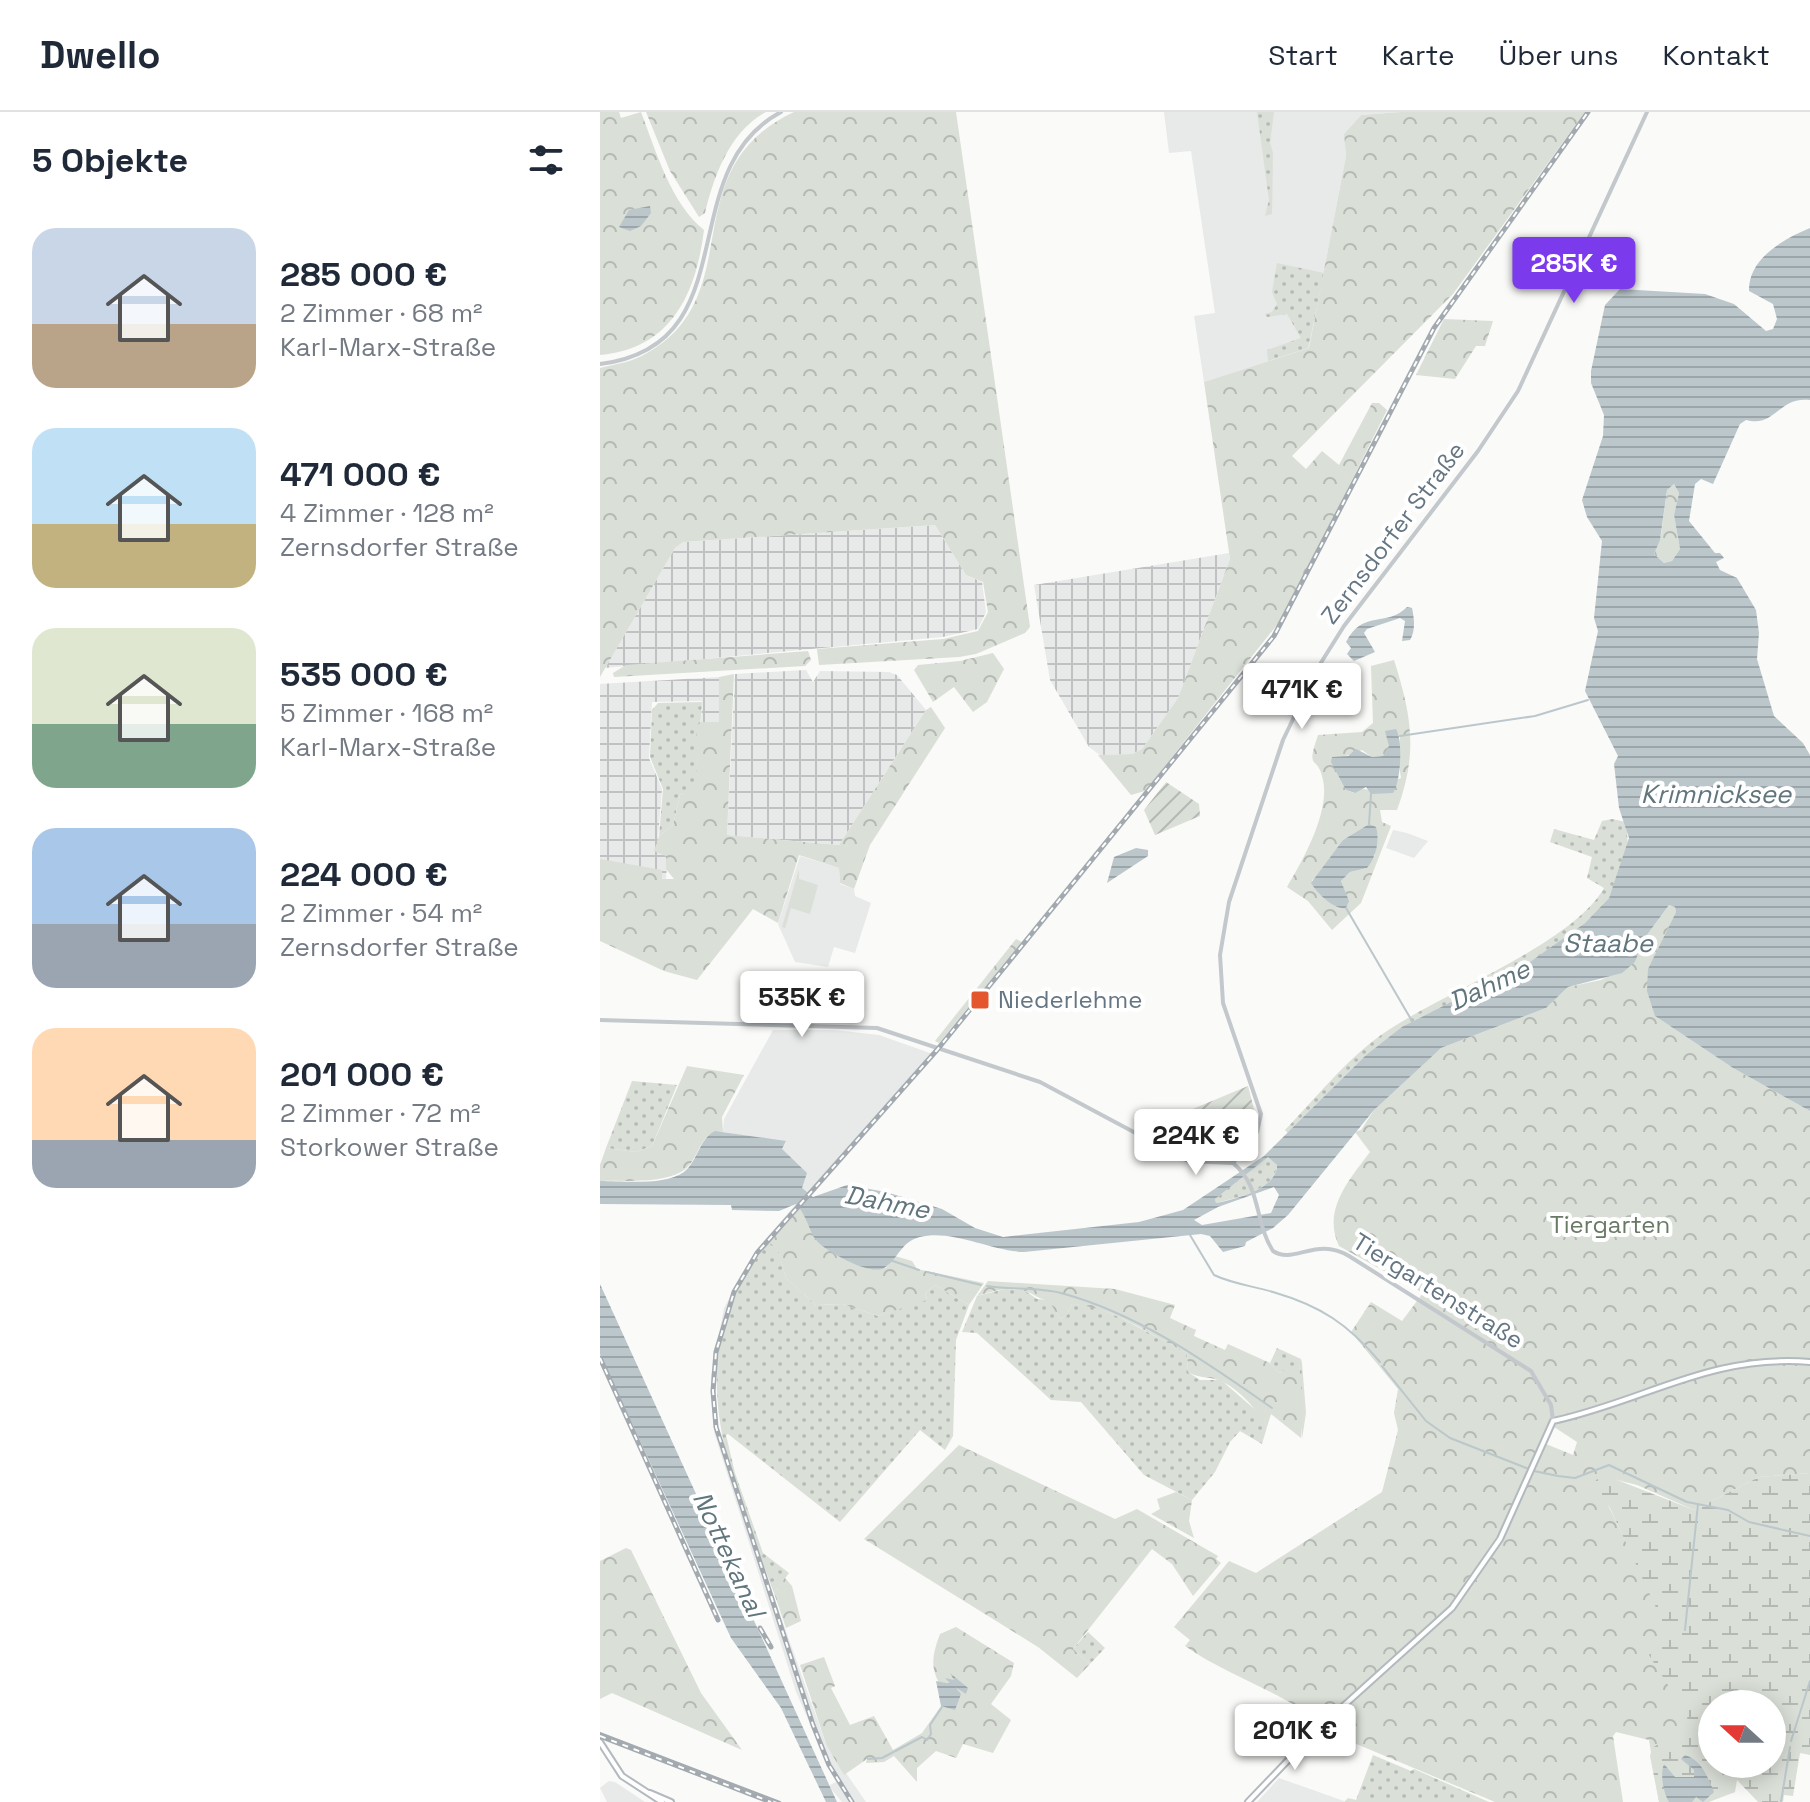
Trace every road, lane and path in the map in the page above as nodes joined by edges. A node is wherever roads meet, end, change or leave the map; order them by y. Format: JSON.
{"nodes":[{"id":1,"x":781,"y":112,"type":"edge"},
{"id":2,"x":1647,"y":112,"type":"edge"},
{"id":3,"x":600,"y":364,"type":"edge"},
{"id":4,"x":600,"y":1020,"type":"edge"},
{"id":5,"x":1233,"y":1163,"type":"junction"},
{"id":6,"x":1810,"y":1362,"type":"edge"},
{"id":7,"x":1553,"y":1421,"type":"junction"},
{"id":8,"x":600,"y":1742,"type":"edge"},
{"id":9,"x":644,"y":1791,"type":"junction"},
{"id":10,"x":662,"y":1802,"type":"edge"},
{"id":11,"x":671,"y":1802,"type":"edge"},
{"id":12,"x":1248,"y":1802,"type":"edge"}],
"edges":[{"from":1,"to":3,"type":"street"},
{"from":2,"to":5,"type":"street","name":"Zernsdorfer Straße"},
{"from":4,"to":5,"type":"street"},
{"from":5,"to":7,"type":"street","name":"Tiergartenstraße"},
{"from":6,"to":7,"type":"main road"},
{"from":7,"to":12,"type":"main road"},
{"from":8,"to":9,"type":"main road"},
{"from":9,"to":10,"type":"main road"},
{"from":9,"to":11,"type":"main road"}]}
